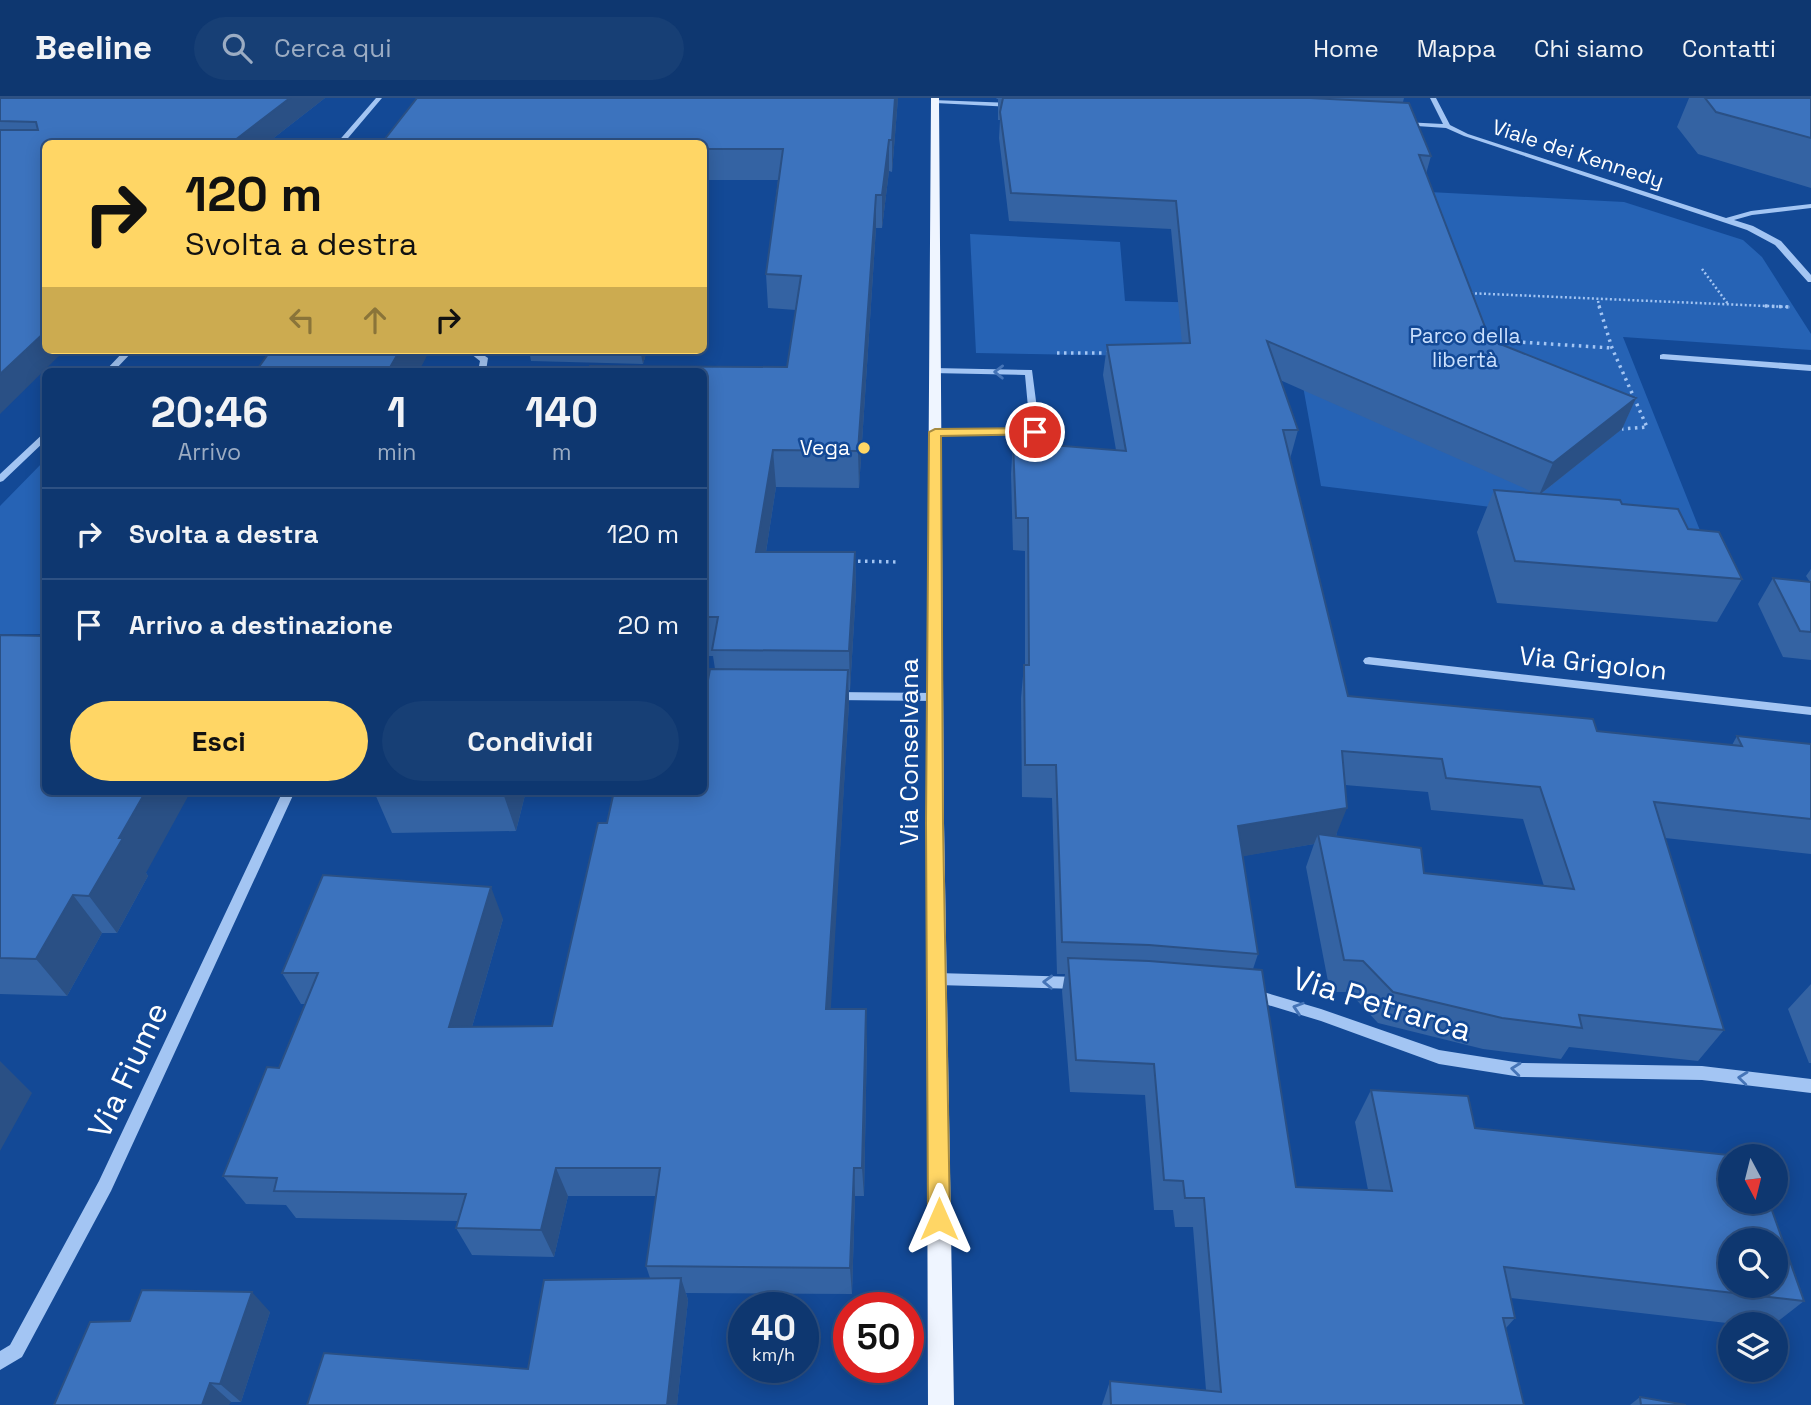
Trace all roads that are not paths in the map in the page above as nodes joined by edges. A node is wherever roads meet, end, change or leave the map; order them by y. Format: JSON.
{"nodes":[{"id":1,"x":379,"y":98,"type":"edge"},
{"id":2,"x":1433,"y":98,"type":"edge"},
{"id":3,"x":935,"y":100,"type":"edge"},
{"id":4,"x":1021,"y":105,"type":"edge"},
{"id":5,"x":1399,"y":123,"type":"edge"},
{"id":6,"x":1447,"y":126,"type":"junction"},
{"id":7,"x":342,"y":140,"type":"edge"},
{"id":8,"x":1811,"y":206,"type":"edge"},
{"id":9,"x":1726,"y":220,"type":"junction"},
{"id":10,"x":1811,"y":280,"type":"edge"},
{"id":11,"x":126,"y":354,"type":"edge"},
{"id":12,"x":476,"y":354,"type":"edge"},
{"id":13,"x":1663,"y":357,"type":"dead end"},
{"id":14,"x":112,"y":368,"type":"edge"},
{"id":15,"x":483,"y":368,"type":"edge"},
{"id":16,"x":1811,"y":368,"type":"edge"},
{"id":17,"x":934,"y":371,"type":"junction"},
{"id":18,"x":935,"y":432,"type":"junction"},
{"id":19,"x":42,"y":438,"type":"edge"},
{"id":20,"x":0,"y":479,"type":"edge"},
{"id":21,"x":1369,"y":661,"type":"dead end"},
{"id":22,"x":824,"y":696,"type":"edge"},
{"id":23,"x":935,"y":697,"type":"junction"},
{"id":24,"x":1811,"y":711,"type":"edge"},
{"id":25,"x":287,"y":795,"type":"edge"},
{"id":26,"x":936,"y":979,"type":"junction"},
{"id":27,"x":1088,"y":983,"type":"edge"},
{"id":28,"x":1231,"y":992,"type":"edge"},
{"id":29,"x":1811,"y":1086,"type":"edge"},
{"id":30,"x":0,"y":1361,"type":"edge"},
{"id":31,"x":941,"y":1405,"type":"edge"}],
"edges":[{"from":1,"to":7,"type":"street"},
{"from":2,"to":6,"type":"street"},
{"from":3,"to":4,"type":"street"},
{"from":3,"to":17,"type":"main road","name":"Via Conselvana"},
{"from":5,"to":6,"type":"street","name":"Viale dei Kennedy"},
{"from":6,"to":9,"type":"street","name":"Viale dei Kennedy"},
{"from":8,"to":9,"type":"street"},
{"from":9,"to":10,"type":"street","name":"Viale dei Kennedy"},
{"from":11,"to":14,"type":"street"},
{"from":12,"to":15,"type":"street"},
{"from":13,"to":16,"type":"street"},
{"from":17,"to":18,"type":"main road","name":"Via Conselvana"},
{"from":18,"to":17,"type":"street","one_way":true},
{"from":18,"to":23,"type":"main road","name":"Via Conselvana"},
{"from":19,"to":20,"type":"street"},
{"from":21,"to":24,"type":"street","name":"Via Grigolon"},
{"from":22,"to":23,"type":"street"},
{"from":23,"to":26,"type":"main road","name":"Via Conselvana"},
{"from":25,"to":30,"type":"street","name":"Via Fiume"},
{"from":27,"to":26,"type":"street","one_way":true},
{"from":26,"to":31,"type":"main road","name":"Via Conselvana"},
{"from":29,"to":28,"type":"street","name":"Via Petrarca","one_way":true}]}
